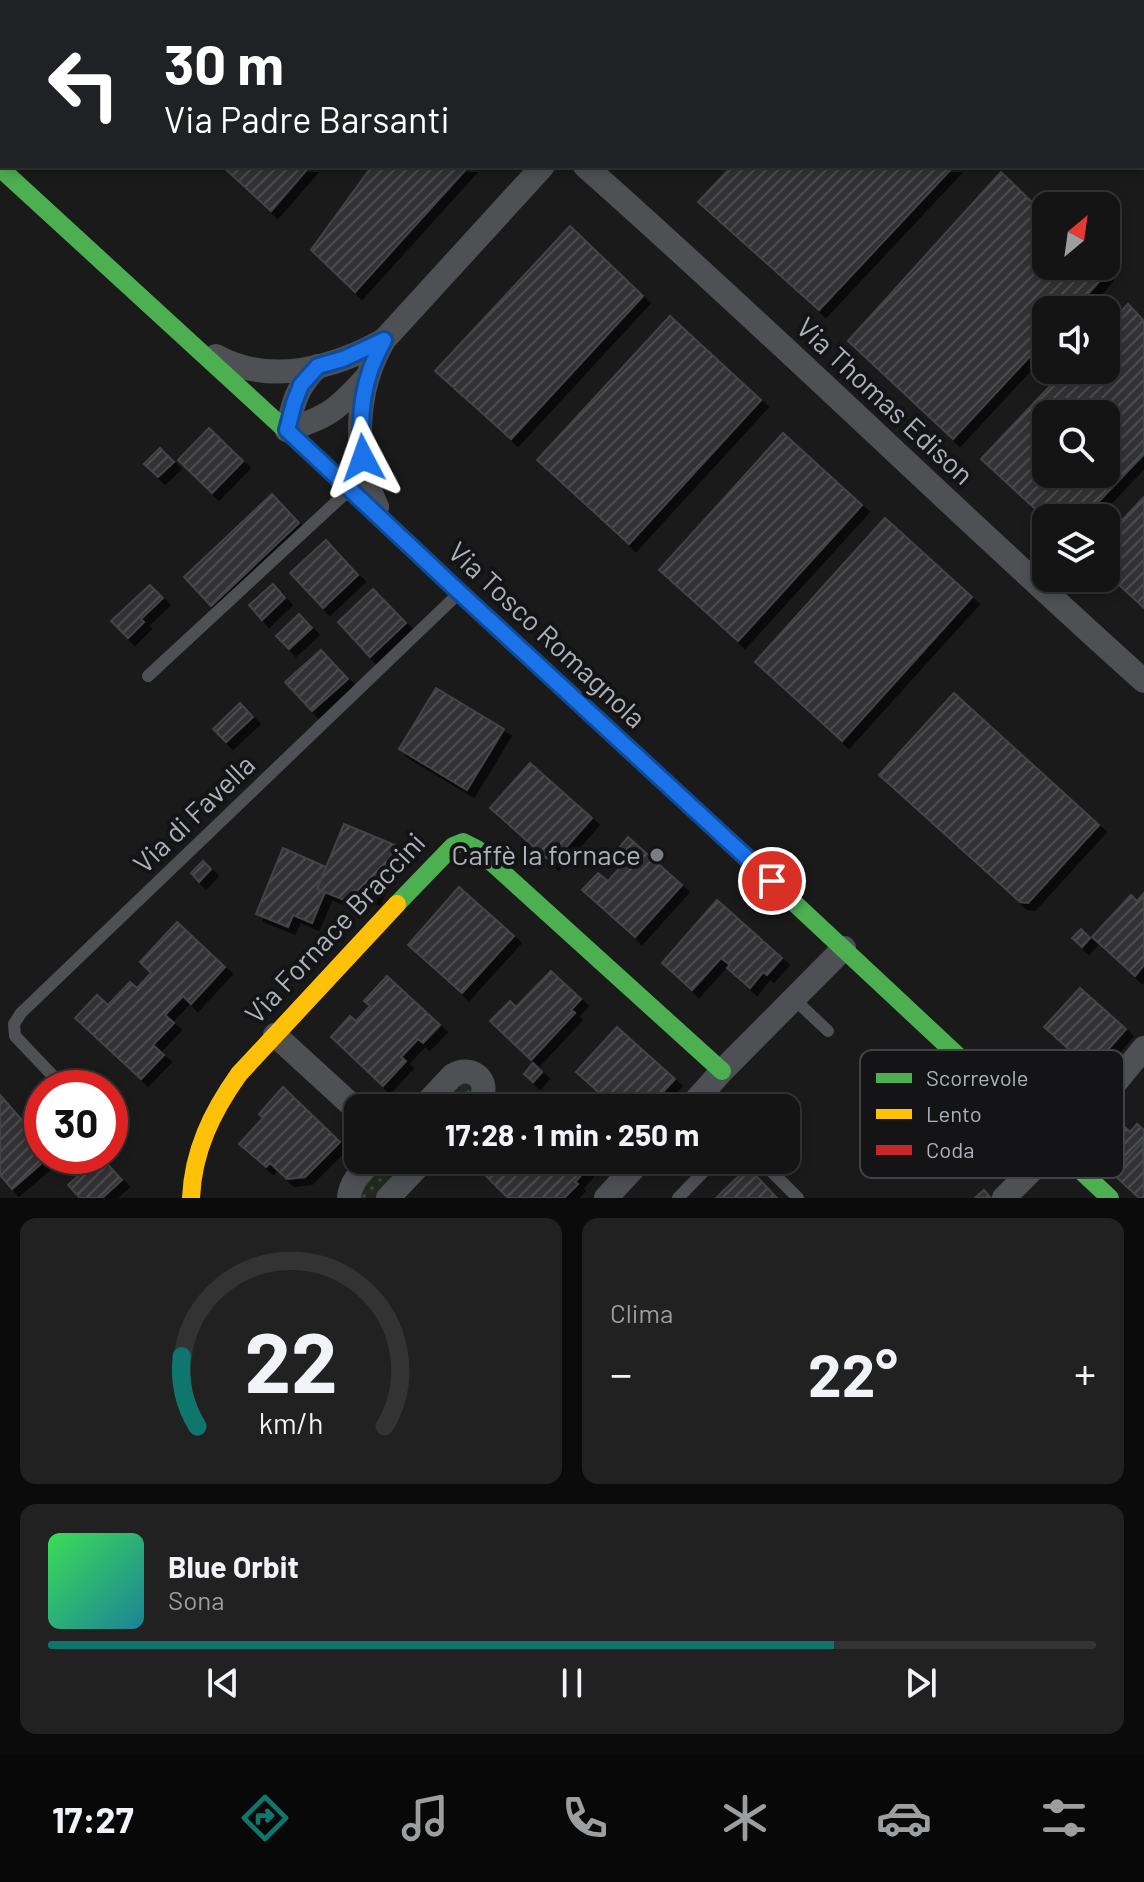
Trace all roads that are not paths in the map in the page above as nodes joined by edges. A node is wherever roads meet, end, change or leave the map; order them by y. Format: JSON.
{"nodes":[{"id":1,"x":0,"y":168,"type":"edge"},
{"id":2,"x":541,"y":168,"type":"edge"},
{"id":3,"x":587,"y":168,"type":"edge"},
{"id":4,"x":384,"y":340,"type":"junction"},
{"id":5,"x":191,"y":343,"type":"junction"},
{"id":6,"x":318,"y":366,"type":"junction"},
{"id":7,"x":367,"y":377,"type":"junction"},
{"id":8,"x":287,"y":430,"type":"junction"},
{"id":9,"x":350,"y":489,"type":"junction"},
{"id":10,"x":383,"y":521,"type":"junction"},
{"id":11,"x":459,"y":592,"type":"junction"},
{"id":12,"x":148,"y":676,"type":"dead end"},
{"id":13,"x":1144,"y":681,"type":"edge"},
{"id":14,"x":844,"y":948,"type":"junction"},
{"id":15,"x":794,"y":999,"type":"junction"},
{"id":16,"x":828,"y":1031,"type":"dead end"},
{"id":17,"x":275,"y":1035,"type":"junction"},
{"id":18,"x":1144,"y":1048,"type":"edge"},
{"id":19,"x":952,"y":1050,"type":"edge"},
{"id":20,"x":47,"y":1070,"type":"edge"},
{"id":21,"x":722,"y":1071,"type":"junction"},
{"id":22,"x":1124,"y":1072,"type":"edge"},
{"id":23,"x":435,"y":1094,"type":"edge"},
{"id":24,"x":482,"y":1094,"type":"edge"},
{"id":25,"x":701,"y":1094,"type":"edge"},
{"id":26,"x":344,"y":1098,"type":"edge"},
{"id":27,"x":360,"y":1174,"type":"edge"},
{"id":28,"x":411,"y":1174,"type":"edge"},
{"id":29,"x":628,"y":1174,"type":"edge"},
{"id":30,"x":701,"y":1174,"type":"edge"},
{"id":31,"x":774,"y":1174,"type":"edge"},
{"id":32,"x":1024,"y":1178,"type":"edge"},
{"id":33,"x":1088,"y":1178,"type":"edge"},
{"id":34,"x":191,"y":1198,"type":"edge"},
{"id":35,"x":349,"y":1198,"type":"edge"},
{"id":36,"x":388,"y":1198,"type":"edge"},
{"id":37,"x":606,"y":1198,"type":"edge"},
{"id":38,"x":678,"y":1198,"type":"edge"},
{"id":39,"x":798,"y":1198,"type":"edge"},
{"id":40,"x":1004,"y":1198,"type":"edge"},
{"id":41,"x":1110,"y":1198,"type":"edge"}],
"edges":[{"from":1,"to":5,"type":"main road","name":"Via Tosco Romagnola"},
{"from":2,"to":4,"type":"street"},
{"from":3,"to":13,"type":"street","name":"Via Thomas Edison"},
{"from":4,"to":6,"type":"street"},
{"from":4,"to":7,"type":"street"},
{"from":5,"to":6,"type":"street"},
{"from":5,"to":8,"type":"main road","name":"Via Tosco Romagnola"},
{"from":6,"to":8,"type":"street"},
{"from":7,"to":8,"type":"street"},
{"from":7,"to":10,"type":"street"},
{"from":8,"to":9,"type":"main road","name":"Via Tosco Romagnola"},
{"from":9,"to":10,"type":"main road","name":"Via Tosco Romagnola"},
{"from":9,"to":12,"type":"lane"},
{"from":10,"to":11,"type":"main road","name":"Via Tosco Romagnola"},
{"from":11,"to":14,"type":"main road","name":"Via Tosco Romagnola"},
{"from":11,"to":20,"type":"lane","name":"Via di Favella"},
{"from":14,"to":15,"type":"street"},
{"from":14,"to":19,"type":"main road","name":"Via Tosco Romagnola"},
{"from":15,"to":16,"type":"lane"},
{"from":15,"to":21,"type":"street"},
{"from":17,"to":21,"type":"main road","name":"Via Fornace Braccini"},
{"from":17,"to":26,"type":"street"},
{"from":17,"to":34,"type":"main road","name":"Via Fornace Braccini"},
{"from":18,"to":22,"type":"street"},
{"from":21,"to":25,"type":"street"},
{"from":23,"to":24,"type":"street"},
{"from":27,"to":35,"type":"street"},
{"from":28,"to":36,"type":"street"},
{"from":29,"to":37,"type":"street"},
{"from":30,"to":38,"type":"lane"},
{"from":31,"to":39,"type":"lane"},
{"from":32,"to":40,"type":"street"},
{"from":33,"to":41,"type":"main road","name":"Via Tosco Romagnola"}]}
